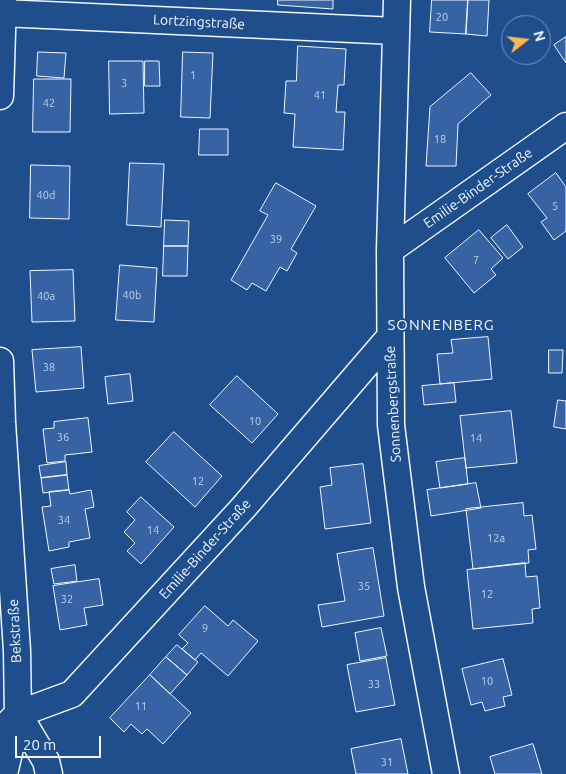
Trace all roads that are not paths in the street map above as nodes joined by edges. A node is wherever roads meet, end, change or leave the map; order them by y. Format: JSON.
{"nodes":[{"id":1,"x":397,"y":0,"type":"edge"},
{"id":2,"x":3,"y":6,"type":"edge"},
{"id":3,"x":396,"y":31,"type":"junction"},
{"id":4,"x":0,"y":96,"type":"edge"},
{"id":5,"x":566,"y":126,"type":"edge"},
{"id":6,"x":390,"y":250,"type":"junction"},
{"id":7,"x":390,"y":338,"type":"junction"},
{"id":8,"x":0,"y":362,"type":"edge"},
{"id":9,"x":18,"y":714,"type":"junction"},
{"id":10,"x":0,"y":732,"type":"edge"},
{"id":11,"x":4,"y":774,"type":"edge"},
{"id":12,"x":49,"y":774,"type":"edge"},
{"id":13,"x":446,"y":774,"type":"edge"}],
"edges":[{"from":1,"to":3,"type":"street","name":"Sonnenbergstraße"},
{"from":2,"to":3,"type":"street","name":"Lortzingstraße"},
{"from":2,"to":4,"type":"street"},
{"from":3,"to":6,"type":"street","name":"Sonnenbergstraße"},
{"from":5,"to":6,"type":"street","name":"Emilie-Binder-Straße"},
{"from":6,"to":7,"type":"street","name":"Sonnenbergstraße"},
{"from":7,"to":9,"type":"street","name":"Emilie-Binder-Straße"},
{"from":7,"to":13,"type":"street","name":"Sonnenbergstraße"},
{"from":8,"to":9,"type":"street","name":"Bekstraße"},
{"from":9,"to":10,"type":"street","name":"Emilie-Binder-Straße"},
{"from":9,"to":11,"type":"street"},
{"from":9,"to":12,"type":"street","name":"Bekstraße"}]}
